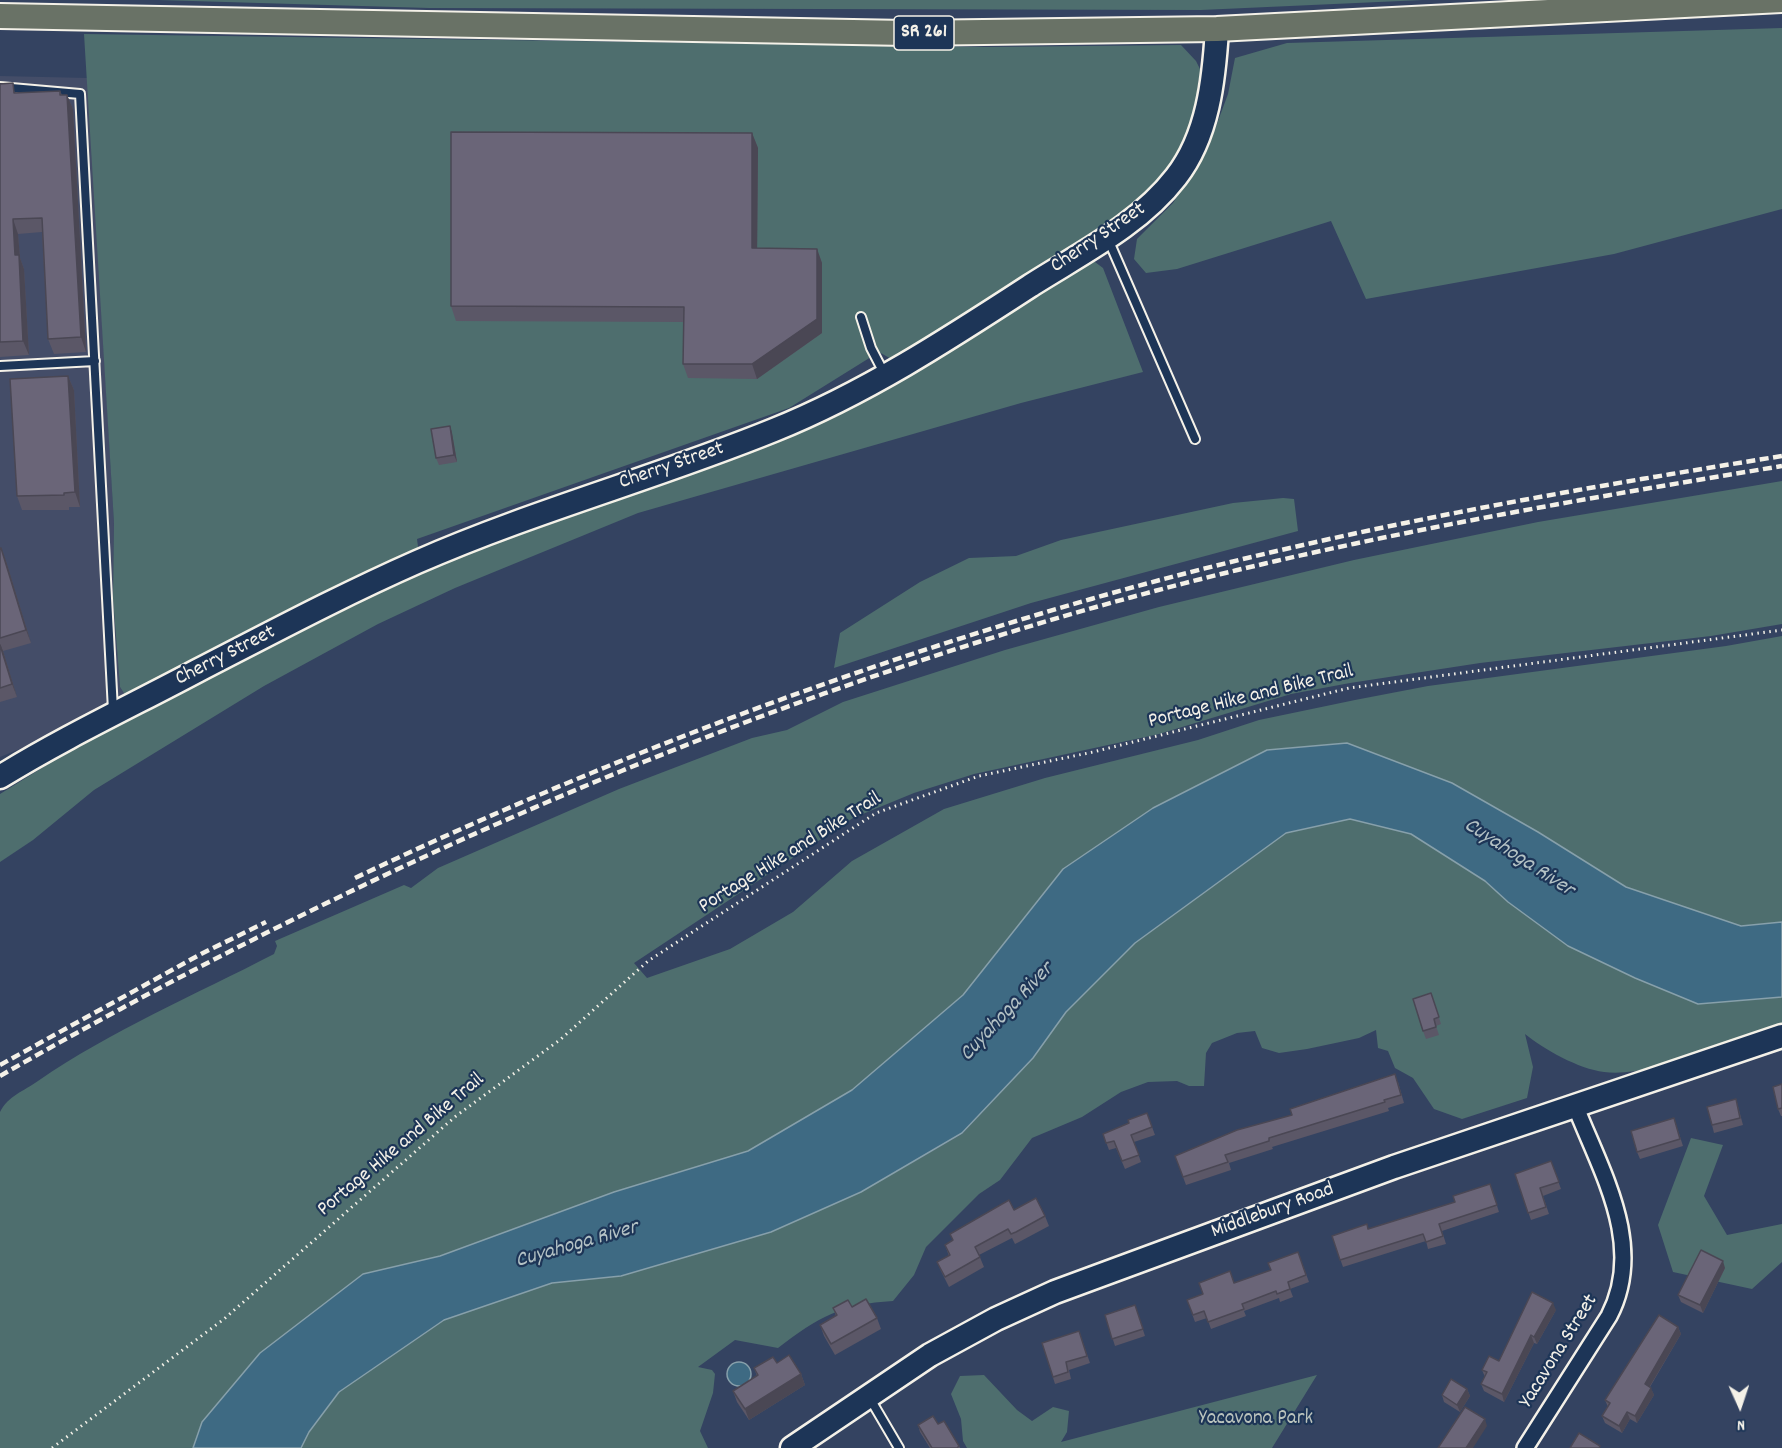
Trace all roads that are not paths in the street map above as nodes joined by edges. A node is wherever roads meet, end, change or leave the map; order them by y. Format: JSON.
{"nodes":[{"id":1,"x":1782,"y":0,"type":"edge"},
{"id":2,"x":0,"y":2,"type":"edge"},
{"id":3,"x":65,"y":15,"type":"junction"},
{"id":4,"x":0,"y":16,"type":"edge"},
{"id":5,"x":1217,"y":29,"type":"junction"},
{"id":6,"x":0,"y":87,"type":"edge"},
{"id":7,"x":1107,"y":236,"type":"junction"},
{"id":8,"x":861,"y":317,"type":"dead end"},
{"id":9,"x":95,"y":361,"type":"junction"},
{"id":10,"x":0,"y":366,"type":"edge"},
{"id":11,"x":885,"y":376,"type":"junction"},
{"id":12,"x":1194,"y":439,"type":"dead end"},
{"id":13,"x":113,"y":715,"type":"junction"},
{"id":14,"x":0,"y":777,"type":"edge"},
{"id":15,"x":1782,"y":1036,"type":"edge"},
{"id":16,"x":1575,"y":1105,"type":"junction"},
{"id":17,"x":868,"y":1396,"type":"junction"},
{"id":18,"x":792,"y":1448,"type":"edge"},
{"id":19,"x":899,"y":1448,"type":"edge"},
{"id":20,"x":1525,"y":1448,"type":"edge"}],
"edges":[{"from":1,"to":5,"type":"main road","number":"SR 261"},
{"from":2,"to":3,"type":"main road","number":"SR 261"},
{"from":3,"to":4,"type":"main road","number":"SR 261"},
{"from":3,"to":5,"type":"main road","number":"SR 261"},
{"from":5,"to":7,"type":"street","name":"Cherry Street"},
{"from":6,"to":9,"type":"lane"},
{"from":7,"to":11,"type":"street","name":"Cherry Street"},
{"from":7,"to":12,"type":"lane"},
{"from":8,"to":11,"type":"lane"},
{"from":9,"to":10,"type":"lane"},
{"from":9,"to":13,"type":"lane"},
{"from":11,"to":13,"type":"street","name":"Cherry Street"},
{"from":13,"to":14,"type":"street","name":"Cherry Street"},
{"from":15,"to":16,"type":"street","name":"Middlebury Road"},
{"from":16,"to":17,"type":"street","name":"Middlebury Road"},
{"from":16,"to":20,"type":"street","name":"Yacavona Street"},
{"from":17,"to":18,"type":"street","name":"Middlebury Road"},
{"from":17,"to":19,"type":"lane"}]}
